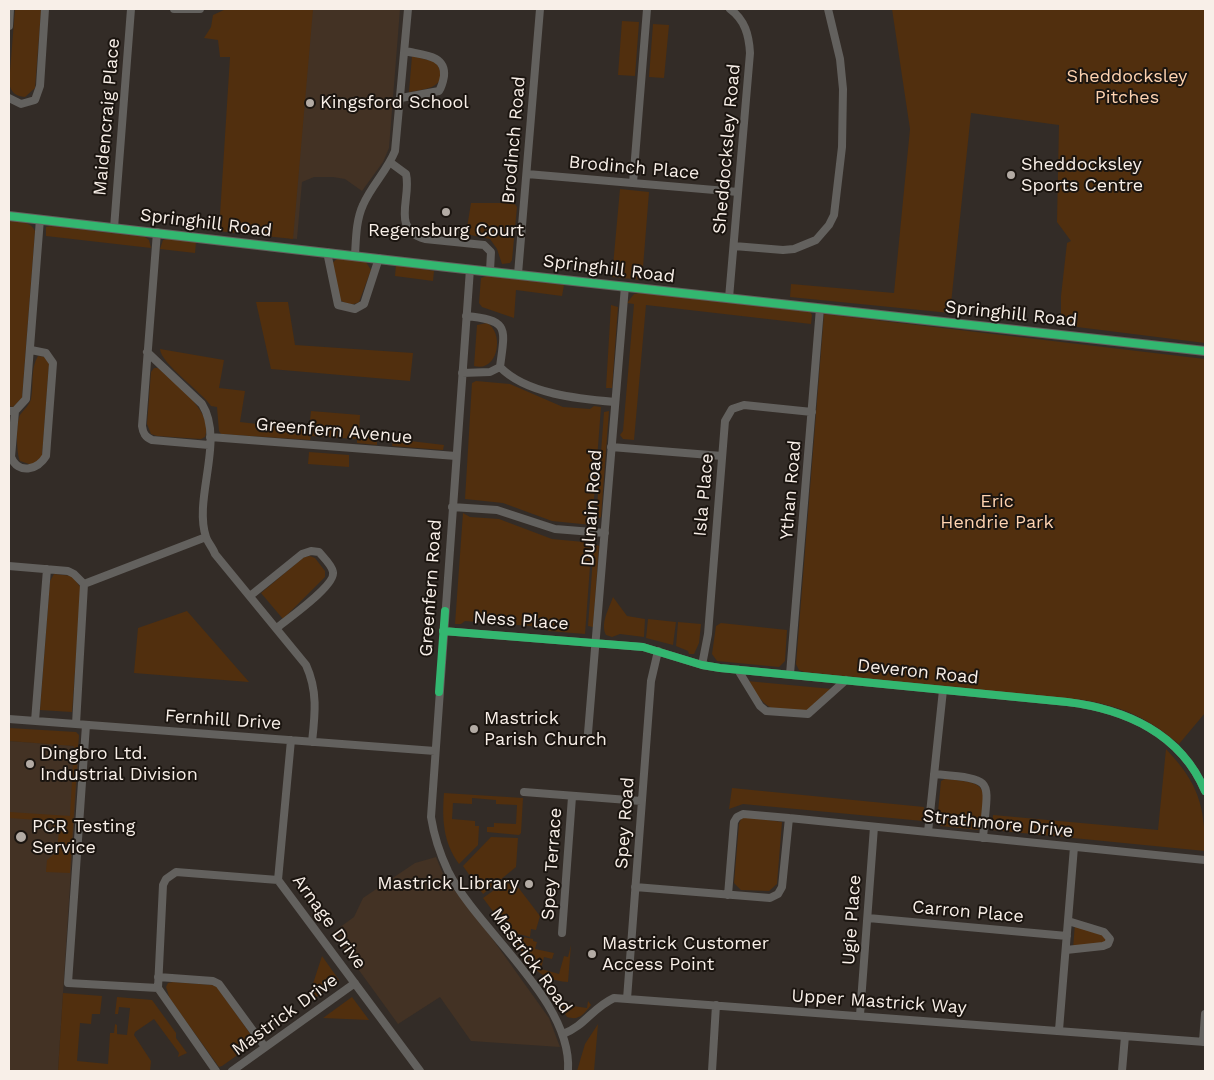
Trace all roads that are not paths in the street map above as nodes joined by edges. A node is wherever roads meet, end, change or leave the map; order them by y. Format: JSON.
{"nodes":[{"id":1,"x":10,"y":9,"type":"edge"},
{"id":2,"x":45,"y":9,"type":"edge"},
{"id":3,"x":131,"y":9,"type":"edge"},
{"id":4,"x":174,"y":9,"type":"edge"},
{"id":5,"x":200,"y":9,"type":"edge"},
{"id":6,"x":408,"y":9,"type":"edge"},
{"id":7,"x":540,"y":9,"type":"edge"},
{"id":8,"x":647,"y":9,"type":"edge"},
{"id":9,"x":730,"y":9,"type":"edge"},
{"id":10,"x":828,"y":9,"type":"edge"},
{"id":11,"x":9,"y":26,"type":"edge"},
{"id":12,"x":405,"y":51,"type":"junction"},
{"id":13,"x":9,"y":98,"type":"edge"},
{"id":14,"x":400,"y":98,"type":"junction"},
{"id":15,"x":391,"y":163,"type":"junction"},
{"id":16,"x":527,"y":174,"type":"junction"},
{"id":17,"x":633,"y":183,"type":"junction"},
{"id":18,"x":738,"y":192,"type":"junction"},
{"id":19,"x":9,"y":216,"type":"edge"},
{"id":20,"x":40,"y":219,"type":"junction"},
{"id":21,"x":114,"y":228,"type":"junction"},
{"id":22,"x":157,"y":232,"type":"junction"},
{"id":23,"x":734,"y":246,"type":"junction"},
{"id":24,"x":326,"y":252,"type":"junction"},
{"id":25,"x":355,"y":255,"type":"junction"},
{"id":26,"x":379,"y":258,"type":"junction"},
{"id":27,"x":470,"y":269,"type":"junction"},
{"id":28,"x":490,"y":271,"type":"junction"},
{"id":29,"x":518,"y":274,"type":"junction"},
{"id":30,"x":625,"y":286,"type":"junction"},
{"id":31,"x":729,"y":298,"type":"junction"},
{"id":32,"x":820,"y":308,"type":"junction"},
{"id":33,"x":466,"y":316,"type":"junction"},
{"id":34,"x":31,"y":350,"type":"junction"},
{"id":35,"x":1205,"y":350,"type":"edge"},
{"id":36,"x":147,"y":352,"type":"junction"},
{"id":37,"x":500,"y":367,"type":"junction"},
{"id":38,"x":462,"y":372,"type":"junction"},
{"id":39,"x":615,"y":402,"type":"junction"},
{"id":40,"x":12,"y":411,"type":"edge"},
{"id":41,"x":812,"y":412,"type":"junction"},
{"id":42,"x":210,"y":441,"type":"junction"},
{"id":43,"x":611,"y":447,"type":"junction"},
{"id":44,"x":456,"y":456,"type":"junction"},
{"id":45,"x":722,"y":456,"type":"junction"},
{"id":46,"x":452,"y":507,"type":"junction"},
{"id":47,"x":605,"y":533,"type":"junction"},
{"id":48,"x":206,"y":537,"type":"junction"},
{"id":49,"x":9,"y":566,"type":"edge"},
{"id":50,"x":47,"y":569,"type":"junction"},
{"id":51,"x":84,"y":584,"type":"junction"},
{"id":52,"x":250,"y":596,"type":"junction"},
{"id":53,"x":278,"y":627,"type":"junction"},
{"id":54,"x":443,"y":630,"type":"junction"},
{"id":55,"x":596,"y":642,"type":"junction"},
{"id":56,"x":658,"y":651,"type":"junction"},
{"id":57,"x":702,"y":666,"type":"junction"},
{"id":58,"x":738,"y":670,"type":"junction"},
{"id":59,"x":790,"y":674,"type":"junction"},
{"id":60,"x":846,"y":680,"type":"junction"},
{"id":61,"x":943,"y":690,"type":"junction"},
{"id":62,"x":9,"y":719,"type":"edge"},
{"id":63,"x":35,"y":721,"type":"junction"},
{"id":64,"x":76,"y":724,"type":"junction"},
{"id":65,"x":86,"y":725,"type":"junction"},
{"id":66,"x":588,"y":733,"type":"dead end"},
{"id":67,"x":290,"y":740,"type":"junction"},
{"id":68,"x":312,"y":742,"type":"junction"},
{"id":69,"x":435,"y":751,"type":"junction"},
{"id":70,"x":934,"y":774,"type":"junction"},
{"id":71,"x":1203,"y":777,"type":"edge"},
{"id":72,"x":524,"y":792,"type":"dead end"},
{"id":73,"x":1205,"y":792,"type":"edge"},
{"id":74,"x":572,"y":796,"type":"junction"},
{"id":75,"x":641,"y":801,"type":"junction"},
{"id":76,"x":789,"y":818,"type":"junction"},
{"id":77,"x":874,"y":827,"type":"junction"},
{"id":78,"x":928,"y":832,"type":"junction"},
{"id":79,"x":984,"y":838,"type":"junction"},
{"id":80,"x":1074,"y":846,"type":"junction"},
{"id":81,"x":1205,"y":860,"type":"edge"},
{"id":82,"x":278,"y":880,"type":"junction"},
{"id":83,"x":635,"y":887,"type":"junction"},
{"id":84,"x":728,"y":895,"type":"junction"},
{"id":85,"x":469,"y":900,"type":"joint"},
{"id":86,"x":868,"y":918,"type":"junction"},
{"id":87,"x":1068,"y":921,"type":"junction"},
{"id":88,"x":562,"y":933,"type":"dead end"},
{"id":89,"x":1067,"y":936,"type":"junction"},
{"id":90,"x":1066,"y":950,"type":"junction"},
{"id":91,"x":158,"y":977,"type":"junction"},
{"id":92,"x":355,"y":983,"type":"junction"},
{"id":93,"x":158,"y":988,"type":"junction"},
{"id":94,"x":627,"y":999,"type":"junction"},
{"id":95,"x":716,"y":1005,"type":"junction"},
{"id":96,"x":1205,"y":1014,"type":"edge"},
{"id":97,"x":860,"y":1015,"type":"junction"},
{"id":98,"x":1059,"y":1030,"type":"junction"},
{"id":99,"x":563,"y":1034,"type":"junction"},
{"id":100,"x":1125,"y":1036,"type":"junction"},
{"id":101,"x":1204,"y":1042,"type":"edge"},
{"id":102,"x":265,"y":1047,"type":"junction"},
{"id":103,"x":216,"y":1071,"type":"edge"},
{"id":104,"x":232,"y":1071,"type":"edge"},
{"id":105,"x":420,"y":1071,"type":"edge"},
{"id":106,"x":568,"y":1071,"type":"edge"},
{"id":107,"x":712,"y":1071,"type":"edge"},
{"id":108,"x":1122,"y":1071,"type":"edge"}],
"edges":[{"from":1,"to":11,"type":"street"},
{"from":2,"to":13,"type":"street"},
{"from":3,"to":21,"type":"street","name":"Maidencraig Place"},
{"from":4,"to":5,"type":"street"},
{"from":6,"to":12,"type":"street"},
{"from":7,"to":16,"type":"street","name":"Brodinch Road"},
{"from":8,"to":17,"type":"street"},
{"from":9,"to":18,"type":"street","name":"Sheddocksley Road"},
{"from":10,"to":23,"type":"street"},
{"from":12,"to":14,"type":"street"},
{"from":12,"to":14,"type":"street"},
{"from":14,"to":15,"type":"street"},
{"from":15,"to":25,"type":"street"},
{"from":15,"to":28,"type":"street"},
{"from":16,"to":17,"type":"street","name":"Brodinch Place"},
{"from":16,"to":29,"type":"street","name":"Brodinch Road"},
{"from":17,"to":18,"type":"street","name":"Brodinch Place"},
{"from":18,"to":23,"type":"street","name":"Sheddocksley Road"},
{"from":19,"to":20,"type":"street","name":"Springhill Road"},
{"from":20,"to":21,"type":"street","name":"Springhill Road"},
{"from":20,"to":34,"type":"street"},
{"from":21,"to":22,"type":"street","name":"Springhill Road"},
{"from":22,"to":24,"type":"street","name":"Springhill Road"},
{"from":22,"to":36,"type":"street"},
{"from":23,"to":31,"type":"street","name":"Sheddocksley Road"},
{"from":24,"to":25,"type":"street","name":"Springhill Road"},
{"from":24,"to":26,"type":"street"},
{"from":25,"to":26,"type":"street","name":"Springhill Road"},
{"from":26,"to":27,"type":"street","name":"Springhill Road"},
{"from":27,"to":28,"type":"street","name":"Springhill Road"},
{"from":27,"to":33,"type":"street","name":"Greenfern Road"},
{"from":28,"to":29,"type":"street","name":"Springhill Road"},
{"from":29,"to":30,"type":"street","name":"Springhill Road"},
{"from":30,"to":31,"type":"street","name":"Springhill Road"},
{"from":30,"to":39,"type":"street","name":"Dulnain Road"},
{"from":31,"to":32,"type":"street","name":"Springhill Road"},
{"from":32,"to":35,"type":"street","name":"Springhill Road"},
{"from":32,"to":41,"type":"street","name":"Ythan Road"},
{"from":33,"to":37,"type":"street"},
{"from":33,"to":38,"type":"street","name":"Greenfern Road"},
{"from":34,"to":40,"type":"street"},
{"from":34,"to":40,"type":"street"},
{"from":36,"to":42,"type":"street"},
{"from":36,"to":42,"type":"street","name":"Greenfern Avenue"},
{"from":37,"to":38,"type":"street"},
{"from":37,"to":39,"type":"street"},
{"from":38,"to":44,"type":"street","name":"Greenfern Road"},
{"from":39,"to":43,"type":"street","name":"Dulnain Road"},
{"from":41,"to":45,"type":"street","name":"Isla Place"},
{"from":41,"to":59,"type":"street","name":"Ythan Road"},
{"from":42,"to":44,"type":"street","name":"Greenfern Avenue"},
{"from":42,"to":48,"type":"street"},
{"from":43,"to":45,"type":"street"},
{"from":43,"to":47,"type":"street","name":"Dulnain Road"},
{"from":44,"to":46,"type":"street","name":"Greenfern Road"},
{"from":45,"to":57,"type":"street","name":"Isla Place"},
{"from":46,"to":47,"type":"street"},
{"from":46,"to":54,"type":"street","name":"Greenfern Road"},
{"from":47,"to":55,"type":"street","name":"Dulnain Road"},
{"from":48,"to":51,"type":"street"},
{"from":48,"to":52,"type":"street"},
{"from":49,"to":50,"type":"street"},
{"from":50,"to":51,"type":"street"},
{"from":50,"to":63,"type":"street"},
{"from":51,"to":64,"type":"street"},
{"from":52,"to":53,"type":"street"},
{"from":52,"to":53,"type":"street"},
{"from":53,"to":68,"type":"street"},
{"from":54,"to":55,"type":"street","name":"Ness Place"},
{"from":54,"to":69,"type":"street","name":"Greenfern Road"},
{"from":55,"to":56,"type":"street","name":"Deveron Road"},
{"from":55,"to":66,"type":"street","name":"Dulnain Road"},
{"from":56,"to":57,"type":"street","name":"Deveron Road"},
{"from":56,"to":75,"type":"street","name":"Spey Road"},
{"from":57,"to":58,"type":"street","name":"Deveron Road"},
{"from":58,"to":59,"type":"street","name":"Deveron Road"},
{"from":58,"to":60,"type":"street","name":"Deveron Road"},
{"from":59,"to":60,"type":"street","name":"Deveron Road"},
{"from":60,"to":61,"type":"street","name":"Deveron Road"},
{"from":61,"to":70,"type":"street"},
{"from":61,"to":71,"type":"street","name":"Deveron Road"},
{"from":62,"to":63,"type":"street","name":"Fernhill Drive"},
{"from":63,"to":64,"type":"street","name":"Fernhill Drive"},
{"from":64,"to":65,"type":"street","name":"Fernhill Drive"},
{"from":65,"to":67,"type":"street","name":"Fernhill Drive"},
{"from":65,"to":93,"type":"street"},
{"from":67,"to":68,"type":"street","name":"Fernhill Drive"},
{"from":67,"to":82,"type":"street","name":"Arnage Drive"},
{"from":68,"to":69,"type":"street","name":"Fernhill Drive"},
{"from":69,"to":85,"type":"street","name":"Greenfern Road"},
{"from":70,"to":78,"type":"street"},
{"from":70,"to":79,"type":"street"},
{"from":71,"to":73,"type":"street","name":"Deveron Road"},
{"from":72,"to":74,"type":"street","name":"Spey Terrace"},
{"from":74,"to":75,"type":"street","name":"Spey Terrace"},
{"from":74,"to":88,"type":"street","name":"Spey Terrace"},
{"from":75,"to":83,"type":"street","name":"Spey Road"},
{"from":76,"to":77,"type":"street","name":"Strathmore Drive"},
{"from":76,"to":84,"type":"street"},
{"from":76,"to":84,"type":"street","name":"Strathmore Drive"},
{"from":77,"to":78,"type":"street","name":"Strathmore Drive"},
{"from":77,"to":86,"type":"street","name":"Ugie Place"},
{"from":78,"to":79,"type":"street","name":"Strathmore Drive"},
{"from":79,"to":80,"type":"street","name":"Strathmore Drive"},
{"from":80,"to":81,"type":"street","name":"Strathmore Drive"},
{"from":80,"to":87,"type":"street"},
{"from":82,"to":91,"type":"street"},
{"from":82,"to":92,"type":"street","name":"Arnage Drive"},
{"from":83,"to":84,"type":"street"},
{"from":83,"to":94,"type":"street","name":"Spey Road"},
{"from":85,"to":99,"type":"street","name":"Mastrick Road"},
{"from":86,"to":89,"type":"street","name":"Carron Place"},
{"from":86,"to":97,"type":"street","name":"Ugie Place"},
{"from":87,"to":89,"type":"street"},
{"from":87,"to":90,"type":"street"},
{"from":89,"to":90,"type":"street"},
{"from":90,"to":98,"type":"street"},
{"from":91,"to":93,"type":"street"},
{"from":91,"to":102,"type":"street"},
{"from":92,"to":102,"type":"street","name":"Mastrick Drive"},
{"from":92,"to":105,"type":"street","name":"Arnage Drive"},
{"from":93,"to":103,"type":"street"},
{"from":94,"to":95,"type":"street","name":"Upper Mastrick Way"},
{"from":94,"to":99,"type":"street","name":"Upper Mastrick Way"},
{"from":95,"to":97,"type":"street","name":"Upper Mastrick Way"},
{"from":95,"to":107,"type":"street"},
{"from":96,"to":101,"type":"street"},
{"from":97,"to":98,"type":"street","name":"Upper Mastrick Way"},
{"from":98,"to":100,"type":"street","name":"Upper Mastrick Way"},
{"from":99,"to":106,"type":"street","name":"Mastrick Road"},
{"from":100,"to":101,"type":"street","name":"Upper Mastrick Way"},
{"from":100,"to":108,"type":"street"},
{"from":102,"to":104,"type":"street","name":"Mastrick Drive"}]}
